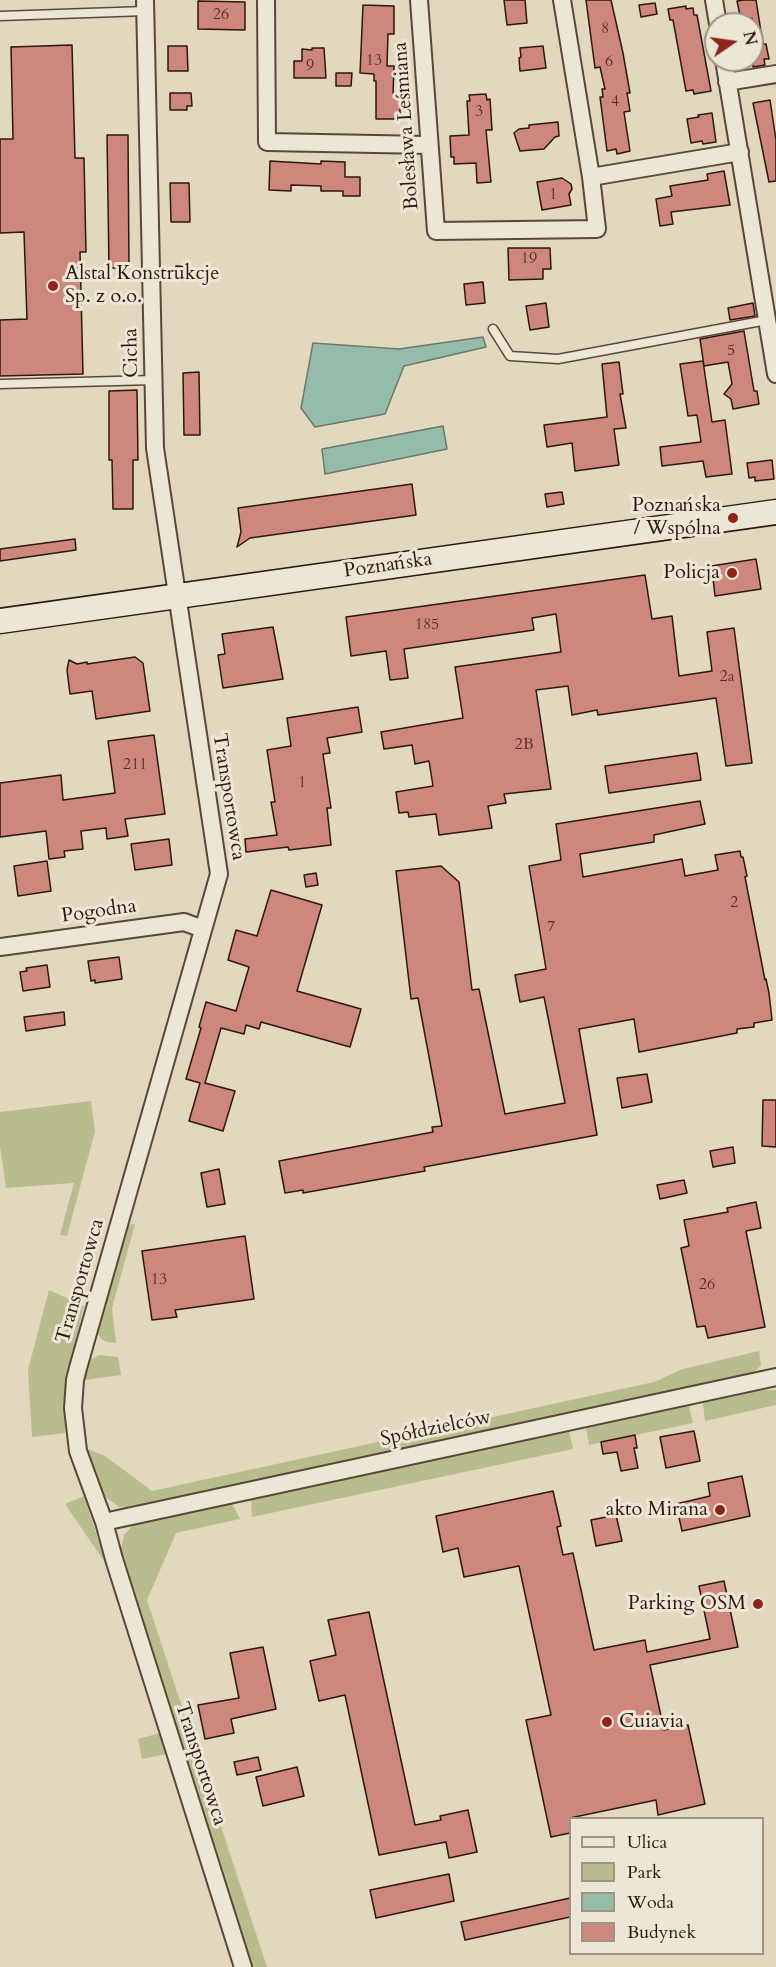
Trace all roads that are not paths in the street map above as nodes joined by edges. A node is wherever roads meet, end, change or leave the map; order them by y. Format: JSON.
{"nodes":[{"id":1,"x":266,"y":0,"type":"edge"},
{"id":2,"x":419,"y":0,"type":"edge"},
{"id":3,"x":562,"y":0,"type":"edge"},
{"id":4,"x":146,"y":6,"type":"edge"},
{"id":5,"x":0,"y":16,"type":"edge"},
{"id":6,"x":726,"y":72,"type":"edge"},
{"id":7,"x":776,"y":74,"type":"edge"},
{"id":8,"x":728,"y":82,"type":"junction"},
{"id":9,"x":429,"y":145,"type":"junction"},
{"id":10,"x":740,"y":152,"type":"junction"},
{"id":11,"x":591,"y":177,"type":"junction"},
{"id":12,"x":767,"y":320,"type":"junction"},
{"id":13,"x":494,"y":329,"type":"dead end"},
{"id":14,"x":776,"y":374,"type":"edge"},
{"id":15,"x":154,"y":380,"type":"junction"},
{"id":16,"x":0,"y":384,"type":"edge"},
{"id":17,"x":776,"y":512,"type":"edge"},
{"id":18,"x":176,"y":596,"type":"junction"},
{"id":19,"x":0,"y":621,"type":"edge"},
{"id":20,"x":203,"y":929,"type":"junction"},
{"id":21,"x":0,"y":947,"type":"edge"},
{"id":22,"x":776,"y":1377,"type":"edge"},
{"id":23,"x":104,"y":1522,"type":"junction"},
{"id":24,"x":243,"y":1967,"type":"edge"}],
"edges":[{"from":1,"to":9,"type":"street"},
{"from":2,"to":9,"type":"street","name":"Bolesława Leśmiana"},
{"from":3,"to":11,"type":"street"},
{"from":4,"to":5,"type":"lane"},
{"from":4,"to":15,"type":"street","name":"Cicha"},
{"from":6,"to":8,"type":"street"},
{"from":7,"to":8,"type":"street"},
{"from":8,"to":10,"type":"street"},
{"from":9,"to":11,"type":"street","name":"Bolesława Leśmiana"},
{"from":10,"to":11,"type":"street"},
{"from":10,"to":12,"type":"street"},
{"from":12,"to":13,"type":"lane"},
{"from":12,"to":14,"type":"street"},
{"from":15,"to":16,"type":"lane"},
{"from":15,"to":18,"type":"street","name":"Cicha"},
{"from":17,"to":18,"type":"main road","name":"Poznańska"},
{"from":18,"to":19,"type":"main road","name":"Poznańska"},
{"from":18,"to":20,"type":"street","name":"Transportowca"},
{"from":20,"to":21,"type":"street","name":"Pogodna"},
{"from":20,"to":23,"type":"street","name":"Transportowca"},
{"from":22,"to":23,"type":"street","name":"Spółdzielców"},
{"from":23,"to":24,"type":"street","name":"Transportowca"}]}
